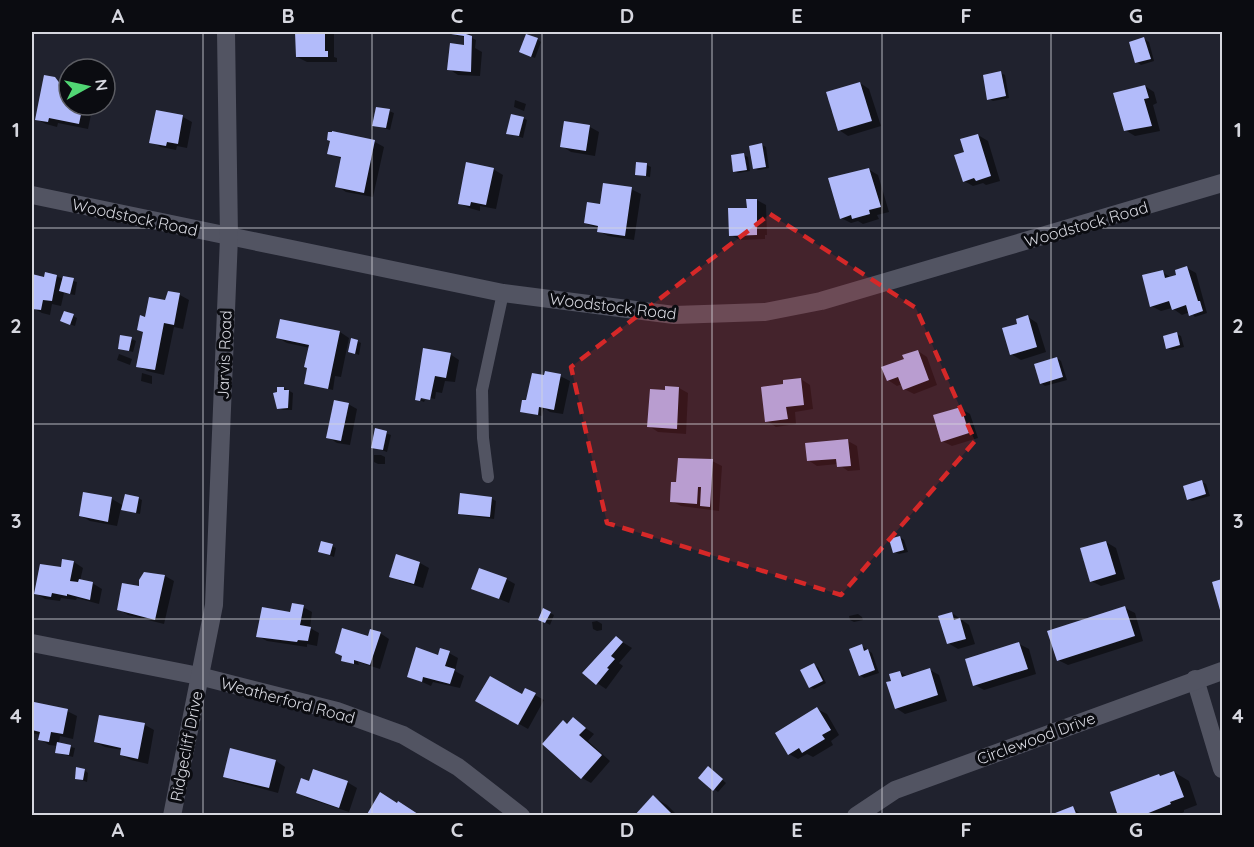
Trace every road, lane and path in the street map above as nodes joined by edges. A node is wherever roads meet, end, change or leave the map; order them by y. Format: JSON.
{"nodes":[{"id":1,"x":226,"y":32,"type":"edge"},
{"id":2,"x":1222,"y":183,"type":"edge"},
{"id":3,"x":32,"y":195,"type":"edge"},
{"id":4,"x":229,"y":237,"type":"junction"},
{"id":5,"x":503,"y":293,"type":"junction"},
{"id":6,"x":488,"y":477,"type":"dead end"},
{"id":7,"x":32,"y":643,"type":"edge"},
{"id":8,"x":1222,"y":671,"type":"edge"},
{"id":9,"x":199,"y":676,"type":"junction"},
{"id":10,"x":1195,"y":679,"type":"junction"},
{"id":11,"x":1222,"y":770,"type":"edge"},
{"id":12,"x":172,"y":816,"type":"edge"},
{"id":13,"x":521,"y":816,"type":"edge"},
{"id":14,"x":856,"y":816,"type":"edge"}],
"edges":[{"from":1,"to":4,"type":"street","name":"Jarvis Road"},
{"from":2,"to":5,"type":"street","name":"Woodstock Road"},
{"from":3,"to":4,"type":"street","name":"Woodstock Road"},
{"from":4,"to":5,"type":"street","name":"Woodstock Road"},
{"from":4,"to":9,"type":"street","name":"Jarvis Road"},
{"from":5,"to":6,"type":"lane"},
{"from":7,"to":9,"type":"street","name":"Weatherford Road"},
{"from":8,"to":10,"type":"street","name":"Circlewood Drive"},
{"from":9,"to":12,"type":"street","name":"Ridgecliff Drive"},
{"from":9,"to":13,"type":"street","name":"Weatherford Road"},
{"from":10,"to":11,"type":"street"},
{"from":10,"to":14,"type":"street","name":"Circlewood Drive"}]}
